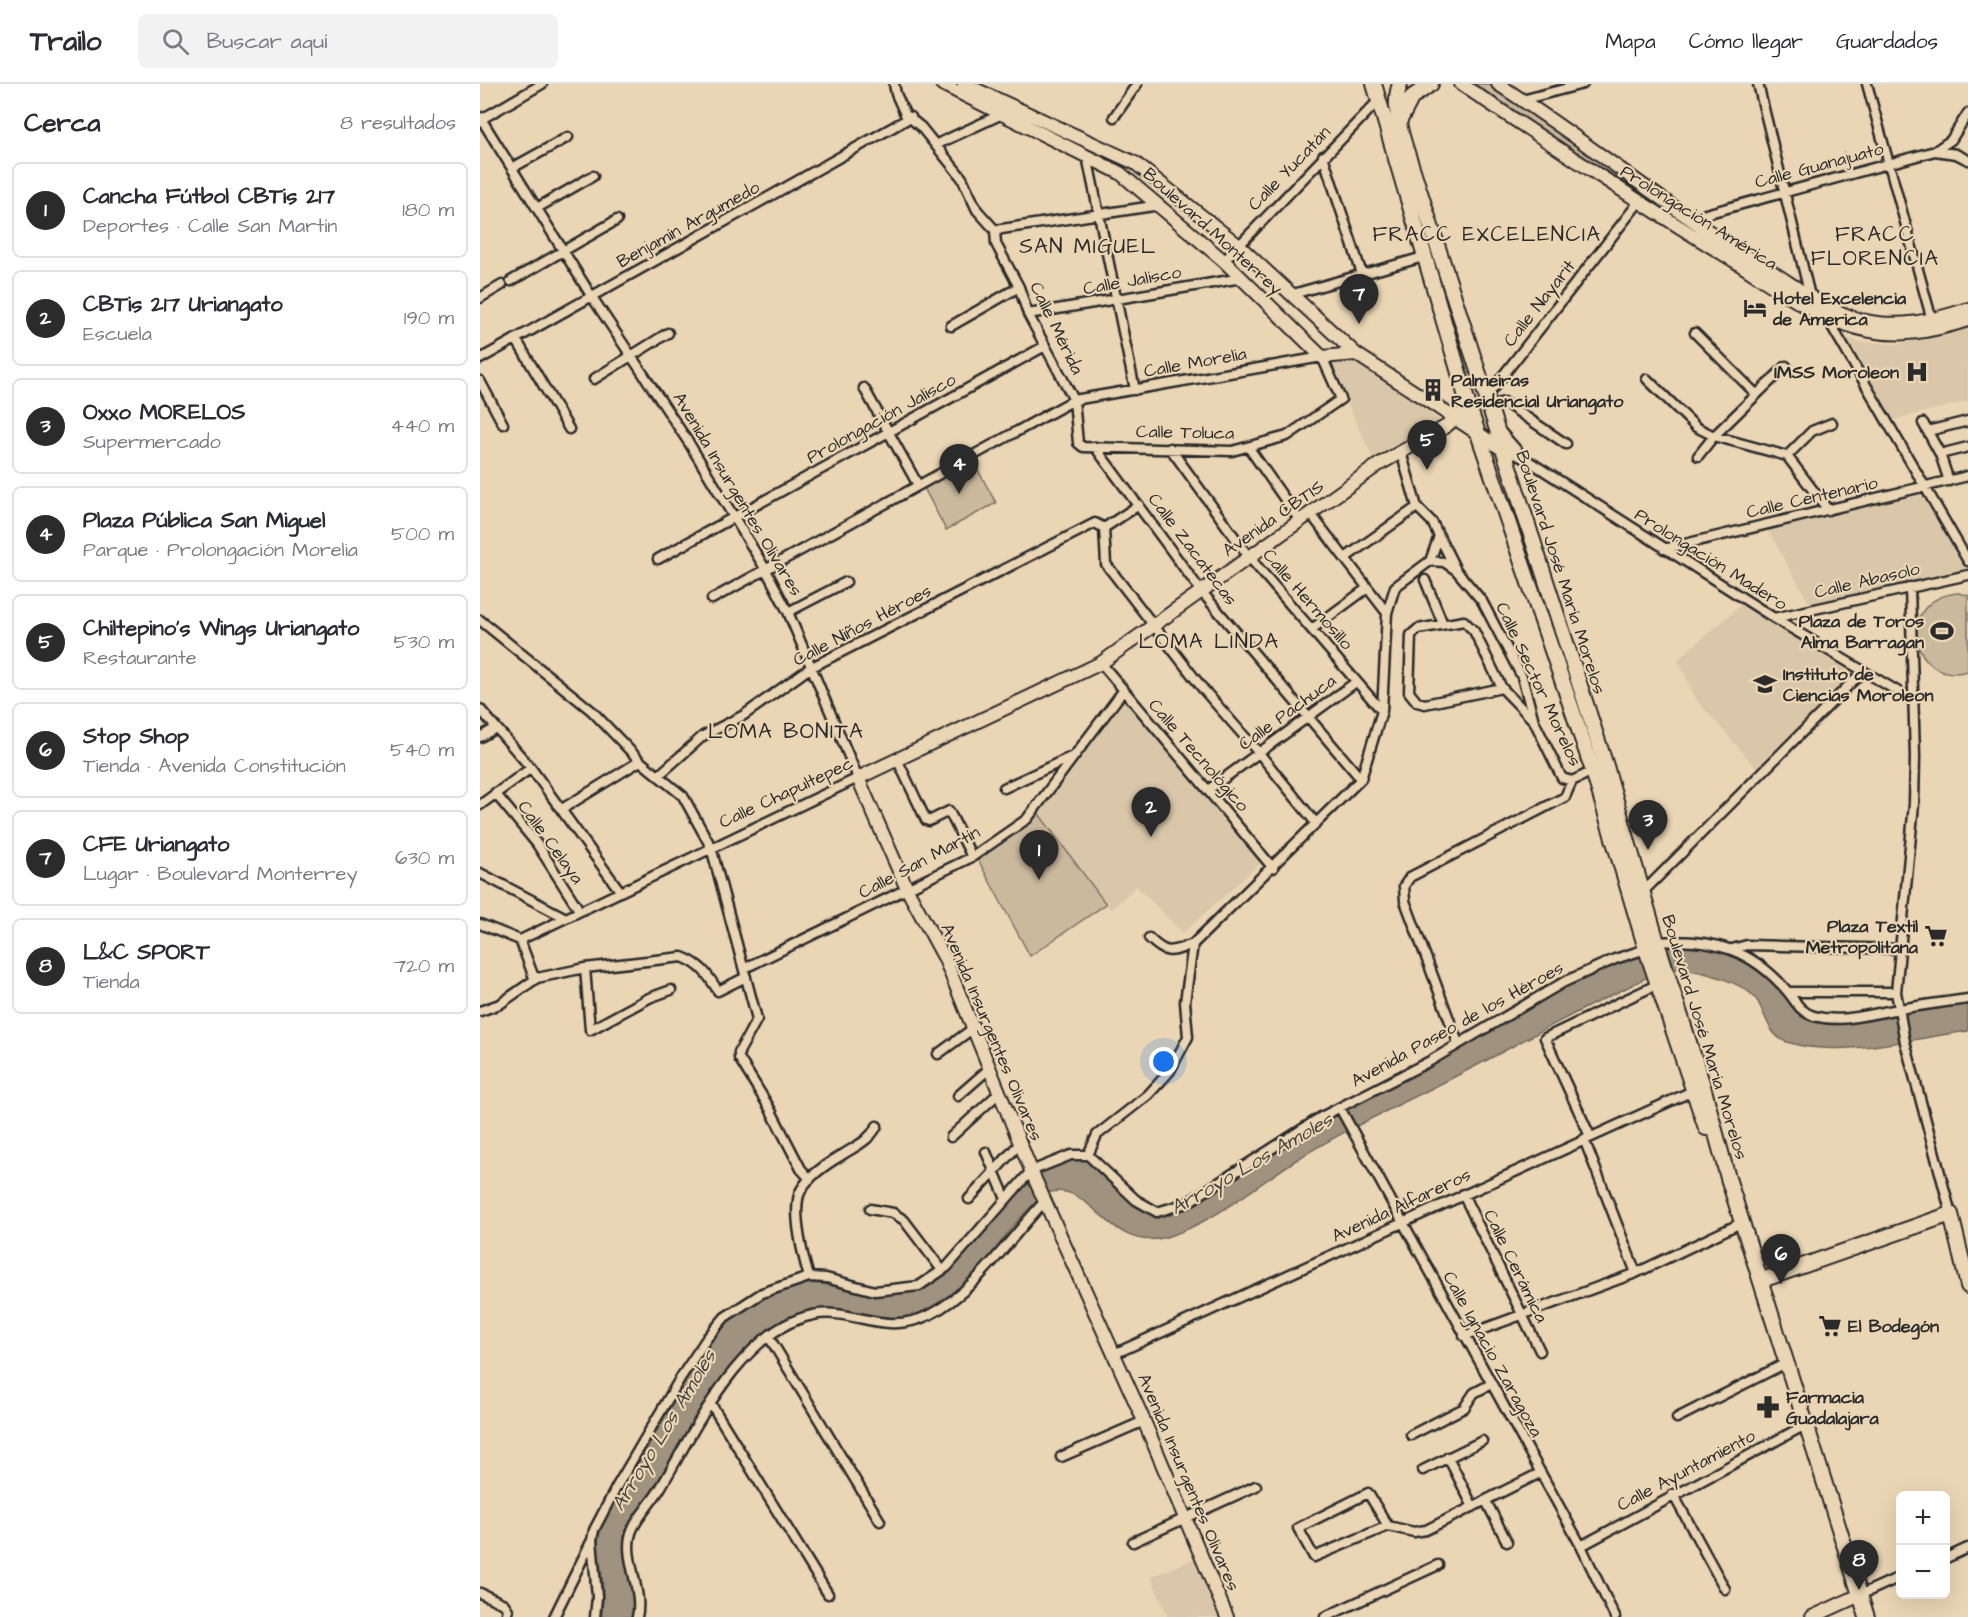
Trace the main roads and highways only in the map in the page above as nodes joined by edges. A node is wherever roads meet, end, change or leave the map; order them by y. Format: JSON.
{"nodes":[{"id":1,"x":1374,"y":84,"type":"edge"},
{"id":2,"x":1400,"y":84,"type":"edge"},
{"id":3,"x":1431,"y":84,"type":"edge"},
{"id":4,"x":1400,"y":122,"type":"junction"},
{"id":5,"x":1432,"y":254,"type":"junction"},
{"id":6,"x":1488,"y":401,"type":"junction"},
{"id":7,"x":1469,"y":407,"type":"junction"},
{"id":8,"x":1496,"y":425,"type":"junction"},
{"id":9,"x":1477,"y":432,"type":"junction"},
{"id":10,"x":1637,"y":896,"type":"junction"},
{"id":11,"x":1762,"y":1280,"type":"junction"},
{"id":12,"x":1968,"y":1286,"type":"edge"},
{"id":13,"x":1867,"y":1617,"type":"edge"}],
"edges":[{"from":1,"to":5,"type":"main road","name":"Boulevard José María Morelos"},
{"from":2,"to":4,"type":"main road","name":"Boulevard José María Morelos"},
{"from":3,"to":4,"type":"main road"},
{"from":4,"to":5,"type":"main road","name":"Boulevard José María Morelos"},
{"from":5,"to":6,"type":"main road","name":"Boulevard José María Morelos"},
{"from":5,"to":7,"type":"main road","name":"Boulevard José María Morelos"},
{"from":6,"to":7,"type":"main road"},
{"from":6,"to":8,"type":"main road","name":"Boulevard José María Morelos"},
{"from":7,"to":9,"type":"main road","name":"Boulevard José María Morelos"},
{"from":8,"to":9,"type":"main road"},
{"from":8,"to":10,"type":"main road","name":"Boulevard José María Morelos"},
{"from":9,"to":10,"type":"main road","name":"Boulevard José María Morelos"},
{"from":10,"to":11,"type":"main road","name":"Boulevard José María Morelos"},
{"from":11,"to":12,"type":"main road"},
{"from":11,"to":13,"type":"main road","name":"Boulevard José María Morelos"}]}
